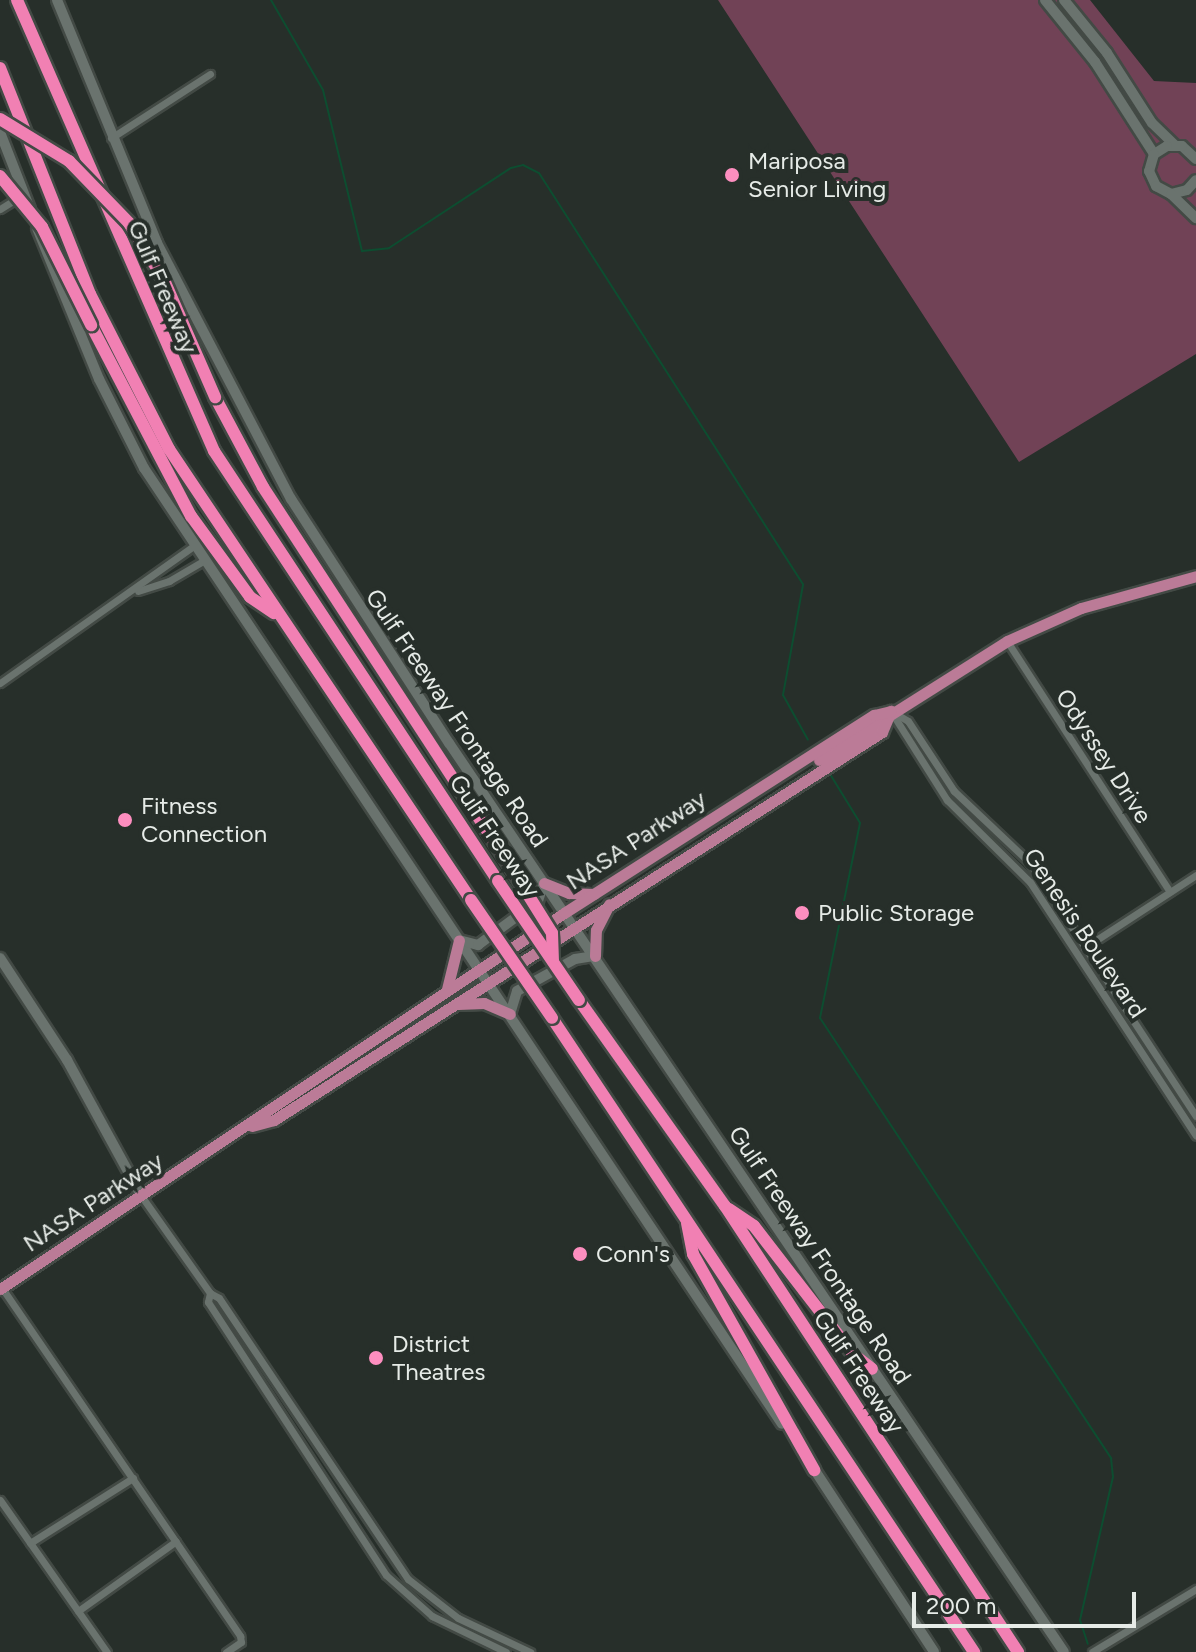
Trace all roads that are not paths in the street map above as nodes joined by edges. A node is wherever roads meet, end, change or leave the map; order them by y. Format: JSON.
{"nodes":[{"id":1,"x":17,"y":0,"type":"edge"},
{"id":2,"x":57,"y":0,"type":"edge"},
{"id":3,"x":1045,"y":0,"type":"edge"},
{"id":4,"x":1064,"y":0,"type":"edge"},
{"id":5,"x":0,"y":68,"type":"edge"},
{"id":6,"x":210,"y":74,"type":"dead end"},
{"id":7,"x":0,"y":119,"type":"edge"},
{"id":8,"x":0,"y":132,"type":"edge"},
{"id":9,"x":111,"y":138,"type":"junction"},
{"id":10,"x":1175,"y":145,"type":"junction"},
{"id":11,"x":1194,"y":151,"type":"edge"},
{"id":12,"x":1154,"y":154,"type":"junction"},
{"id":13,"x":0,"y":176,"type":"edge"},
{"id":14,"x":1195,"y":185,"type":"edge"},
{"id":15,"x":24,"y":194,"type":"junction"},
{"id":16,"x":1171,"y":194,"type":"junction"},
{"id":17,"x":0,"y":209,"type":"edge"},
{"id":18,"x":1196,"y":218,"type":"edge"},
{"id":19,"x":195,"y":545,"type":"junction"},
{"id":20,"x":205,"y":560,"type":"junction"},
{"id":21,"x":1196,"y":576,"type":"edge"},
{"id":22,"x":132,"y":592,"type":"junction"},
{"id":23,"x":280,"y":617,"type":"junction"},
{"id":24,"x":1007,"y":641,"type":"junction"},
{"id":25,"x":0,"y":683,"type":"edge"},
{"id":26,"x":891,"y":711,"type":"junction"},
{"id":27,"x":774,"y":777,"type":"junction"},
{"id":28,"x":782,"y":791,"type":"junction"},
{"id":29,"x":1196,"y":875,"type":"edge"},
{"id":30,"x":544,"y":883,"type":"junction"},
{"id":31,"x":1170,"y":892,"type":"junction"},
{"id":32,"x":595,"y":894,"type":"junction"},
{"id":33,"x":609,"y":902,"type":"junction"},
{"id":34,"x":564,"y":913,"type":"junction"},
{"id":35,"x":573,"y":926,"type":"junction"},
{"id":36,"x":459,"y":940,"type":"junction"},
{"id":37,"x":1085,"y":947,"type":"junction"},
{"id":38,"x":1076,"y":953,"type":"junction"},
{"id":39,"x":595,"y":956,"type":"junction"},
{"id":40,"x":0,"y":958,"type":"edge"},
{"id":41,"x":553,"y":961,"type":"junction"},
{"id":42,"x":479,"y":969,"type":"junction"},
{"id":43,"x":488,"y":982,"type":"junction"},
{"id":44,"x":447,"y":990,"type":"junction"},
{"id":45,"x":453,"y":1005,"type":"junction"},
{"id":46,"x":510,"y":1014,"type":"junction"},
{"id":47,"x":1153,"y":1050,"type":"junction"},
{"id":48,"x":1144,"y":1056,"type":"junction"},
{"id":49,"x":1196,"y":1116,"type":"edge"},
{"id":50,"x":252,"y":1126,"type":"junction"},
{"id":51,"x":1196,"y":1136,"type":"edge"},
{"id":52,"x":142,"y":1197,"type":"junction"},
{"id":53,"x":725,"y":1206,"type":"junction"},
{"id":54,"x":685,"y":1216,"type":"junction"},
{"id":55,"x":1,"y":1289,"type":"edge"},
{"id":56,"x":210,"y":1293,"type":"junction"},
{"id":57,"x":872,"y":1369,"type":"junction"},
{"id":58,"x":334,"y":1470,"type":"junction"},
{"id":59,"x":814,"y":1470,"type":"junction"},
{"id":60,"x":323,"y":1477,"type":"junction"},
{"id":61,"x":133,"y":1478,"type":"junction"},
{"id":62,"x":0,"y":1500,"type":"edge"},
{"id":63,"x":176,"y":1541,"type":"junction"},
{"id":64,"x":30,"y":1543,"type":"junction"},
{"id":65,"x":1196,"y":1589,"type":"edge"},
{"id":66,"x":78,"y":1611,"type":"junction"},
{"id":67,"x":990,"y":1613,"type":"junction"},
{"id":68,"x":496,"y":1633,"type":"junction"},
{"id":69,"x":491,"y":1645,"type":"junction"},
{"id":70,"x":107,"y":1652,"type":"edge"},
{"id":71,"x":226,"y":1652,"type":"edge"},
{"id":72,"x":506,"y":1652,"type":"edge"},
{"id":73,"x":530,"y":1652,"type":"edge"},
{"id":74,"x":934,"y":1652,"type":"edge"},
{"id":75,"x":974,"y":1652,"type":"edge"},
{"id":76,"x":1012,"y":1652,"type":"edge"},
{"id":77,"x":1018,"y":1652,"type":"edge"},
{"id":78,"x":1064,"y":1652,"type":"edge"},
{"id":79,"x":1092,"y":1652,"type":"edge"}],
"edges":[{"from":1,"to":41,"type":"highway","name":"Gulf Freeway","bridge":true},
{"from":2,"to":9,"type":"main road","name":"Gulf Freeway Frontage Road"},
{"from":3,"to":12,"type":"main road"},
{"from":4,"to":10,"type":"main road"},
{"from":5,"to":23,"type":"highway"},
{"from":6,"to":9,"type":"street"},
{"from":7,"to":41,"type":"highway","bridge":true},
{"from":8,"to":15,"type":"main road"},
{"from":9,"to":30,"type":"main road","name":"Gulf Freeway Frontage Road"},
{"from":10,"to":11,"type":"main road"},
{"from":10,"to":12,"type":"main road"},
{"from":12,"to":16,"type":"main road"},
{"from":13,"to":23,"type":"highway","bridge":true},
{"from":14,"to":16,"type":"main road"},
{"from":15,"to":17,"type":"street"},
{"from":15,"to":19,"type":"main road"},
{"from":16,"to":18,"type":"main road"},
{"from":19,"to":20,"type":"main road"},
{"from":19,"to":22,"type":"street"},
{"from":20,"to":22,"type":"street"},
{"from":20,"to":36,"type":"main road"},
{"from":21,"to":24,"type":"main road","name":"NASA Parkway"},
{"from":22,"to":25,"type":"street"},
{"from":23,"to":54,"type":"highway","bridge":true},
{"from":24,"to":26,"type":"main road","name":"NASA Parkway"},
{"from":24,"to":31,"type":"street","name":"Odyssey Drive"},
{"from":26,"to":27,"type":"main road","name":"NASA Parkway"},
{"from":26,"to":28,"type":"main road","name":"NASA Parkway"},
{"from":26,"to":37,"type":"street","name":"Genesis Boulevard"},
{"from":26,"to":38,"type":"street","name":"Genesis Boulevard"},
{"from":27,"to":28,"type":"main road"},
{"from":27,"to":32,"type":"main road","name":"NASA Parkway"},
{"from":28,"to":33,"type":"main road","name":"NASA Parkway"},
{"from":29,"to":31,"type":"street"},
{"from":30,"to":32,"type":"main road"},
{"from":30,"to":34,"type":"main road","name":"Gulf Freeway Frontage Road"},
{"from":30,"to":36,"type":"main road"},
{"from":31,"to":37,"type":"street"},
{"from":32,"to":34,"type":"main road","name":"NASA Parkway"},
{"from":33,"to":35,"type":"main road","name":"NASA Parkway"},
{"from":33,"to":39,"type":"main road"},
{"from":34,"to":35,"type":"main road","name":"Gulf Freeway Frontage Road"},
{"from":34,"to":42,"type":"main road","name":"NASA Parkway"},
{"from":35,"to":39,"type":"main road","name":"Gulf Freeway Frontage Road"},
{"from":35,"to":43,"type":"main road","name":"NASA Parkway"},
{"from":36,"to":42,"type":"main road"},
{"from":36,"to":44,"type":"main road"},
{"from":37,"to":38,"type":"street"},
{"from":37,"to":47,"type":"street","name":"Genesis Boulevard"},
{"from":38,"to":48,"type":"street","name":"Genesis Boulevard"},
{"from":39,"to":46,"type":"main road"},
{"from":39,"to":57,"type":"main road","name":"Gulf Freeway Frontage Road"},
{"from":40,"to":52,"type":"main road"},
{"from":41,"to":53,"type":"highway","name":"Gulf Freeway","bridge":true},
{"from":42,"to":43,"type":"main road"},
{"from":42,"to":44,"type":"main road","name":"NASA Parkway"},
{"from":43,"to":45,"type":"main road","name":"NASA Parkway"},
{"from":43,"to":46,"type":"main road"},
{"from":44,"to":50,"type":"main road","name":"NASA Parkway"},
{"from":45,"to":46,"type":"main road"},
{"from":45,"to":50,"type":"main road","name":"NASA Parkway"},
{"from":46,"to":59,"type":"main road"},
{"from":47,"to":48,"type":"street"},
{"from":47,"to":49,"type":"street","name":"Genesis Boulevard"},
{"from":48,"to":51,"type":"street","name":"Genesis Boulevard"},
{"from":50,"to":52,"type":"main road","name":"NASA Parkway"},
{"from":52,"to":55,"type":"main road","name":"NASA Parkway"},
{"from":52,"to":56,"type":"street"},
{"from":53,"to":57,"type":"highway"},
{"from":53,"to":67,"type":"highway","name":"Gulf Freeway"},
{"from":54,"to":59,"type":"highway"},
{"from":54,"to":75,"type":"highway"},
{"from":55,"to":61,"type":"street"},
{"from":56,"to":58,"type":"street"},
{"from":56,"to":60,"type":"street"},
{"from":57,"to":78,"type":"main road","name":"Gulf Freeway Frontage Road"},
{"from":58,"to":60,"type":"street"},
{"from":58,"to":68,"type":"street"},
{"from":59,"to":74,"type":"main road"},
{"from":60,"to":69,"type":"street"},
{"from":61,"to":63,"type":"street"},
{"from":61,"to":64,"type":"street"},
{"from":62,"to":64,"type":"street"},
{"from":63,"to":66,"type":"street"},
{"from":63,"to":71,"type":"street"},
{"from":64,"to":66,"type":"street"},
{"from":65,"to":79,"type":"street"},
{"from":66,"to":70,"type":"street"},
{"from":67,"to":76,"type":"highway"},
{"from":67,"to":77,"type":"highway","name":"Gulf Freeway"},
{"from":68,"to":69,"type":"street"},
{"from":68,"to":73,"type":"street"},
{"from":69,"to":72,"type":"street"}]}
